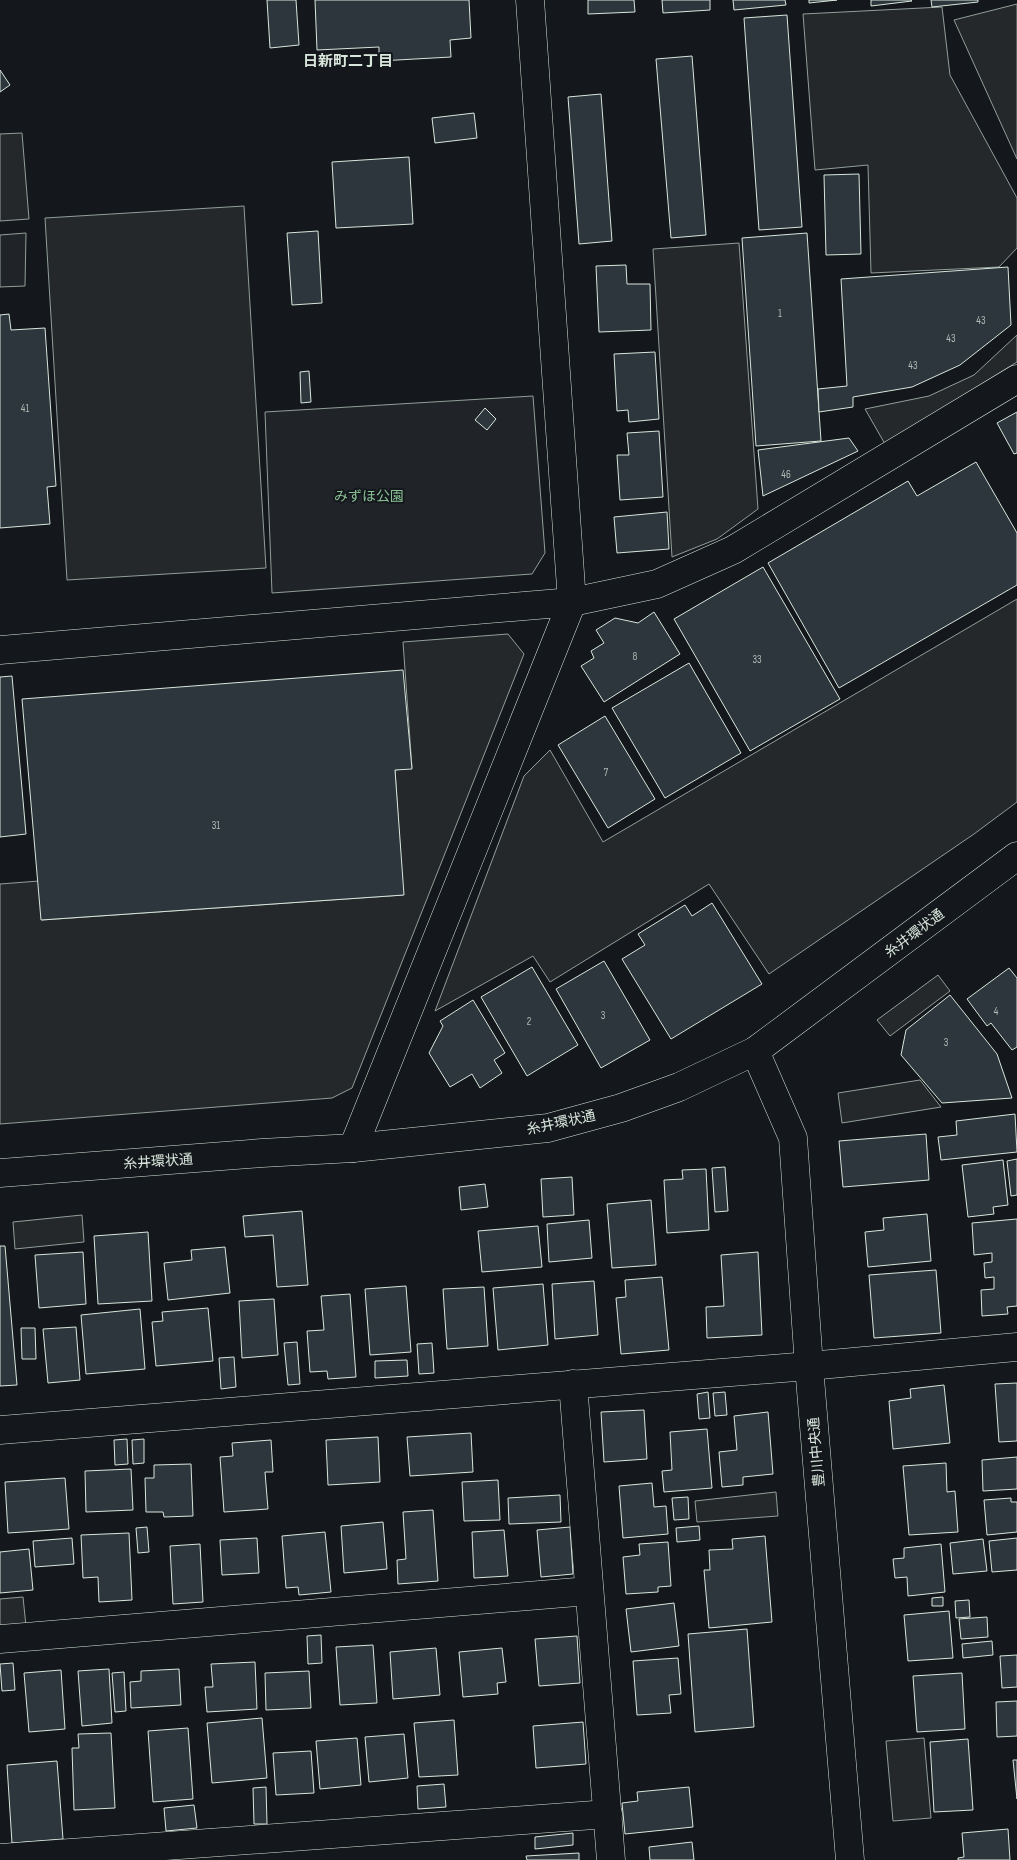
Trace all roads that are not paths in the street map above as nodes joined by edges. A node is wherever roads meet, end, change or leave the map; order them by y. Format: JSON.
{"nodes":[{"id":1,"x":530,"y":0,"type":"edge"},
{"id":2,"x":1017,"y":379,"type":"edge"},
{"id":3,"x":572,"y":602,"type":"junction"},
{"id":4,"x":0,"y":650,"type":"edge"},
{"id":5,"x":1017,"y":856,"type":"edge"},
{"id":6,"x":755,"y":1051,"type":"junction"},
{"id":7,"x":353,"y":1148,"type":"junction"},
{"id":8,"x":0,"y":1173,"type":"edge"},
{"id":9,"x":1017,"y":1347,"type":"edge"},
{"id":10,"x":809,"y":1366,"type":"junction"},
{"id":11,"x":573,"y":1384,"type":"junction"},
{"id":12,"x":0,"y":1430,"type":"edge"},
{"id":13,"x":589,"y":1591,"type":"junction"},
{"id":14,"x":0,"y":1639,"type":"edge"},
{"id":15,"x":608,"y":1814,"type":"junction"},
{"id":16,"x":0,"y":1858,"type":"edge"},
{"id":17,"x":611,"y":1860,"type":"edge"},
{"id":18,"x":850,"y":1860,"type":"edge"}],
"edges":[{"from":1,"to":3,"type":"street"},
{"from":2,"to":3,"type":"street"},
{"from":3,"to":4,"type":"street"},
{"from":3,"to":7,"type":"street"},
{"from":5,"to":6,"type":"street","name":"糸井環状通"},
{"from":6,"to":7,"type":"street","name":"糸井環状通"},
{"from":6,"to":10,"type":"street","name":"豊川中央通"},
{"from":7,"to":8,"type":"street","name":"糸井環状通"},
{"from":9,"to":10,"type":"street"},
{"from":10,"to":11,"type":"street"},
{"from":10,"to":18,"type":"street","name":"豊川中央通"},
{"from":11,"to":12,"type":"street"},
{"from":11,"to":13,"type":"street"},
{"from":13,"to":14,"type":"street"},
{"from":13,"to":15,"type":"street"},
{"from":15,"to":16,"type":"street"},
{"from":15,"to":17,"type":"street"}]}
